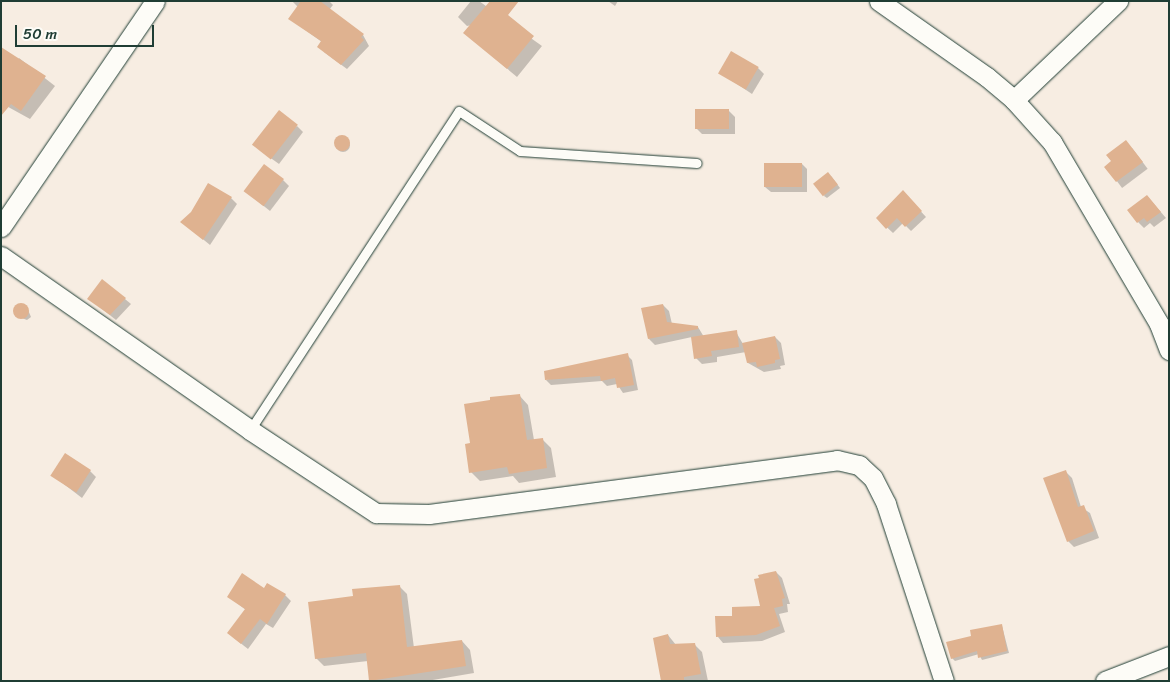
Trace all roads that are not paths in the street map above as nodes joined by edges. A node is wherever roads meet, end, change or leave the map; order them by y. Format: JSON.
{"nodes":[{"id":1,"x":155,"y":1,"type":"edge"},
{"id":2,"x":880,"y":1,"type":"edge"},
{"id":3,"x":1118,"y":1,"type":"edge"},
{"id":4,"x":1014,"y":100,"type":"junction"},
{"id":5,"x":696,"y":163,"type":"dead end"},
{"id":6,"x":1,"y":227,"type":"edge"},
{"id":7,"x":1,"y":256,"type":"edge"},
{"id":8,"x":1164,"y":322,"type":"edge"},
{"id":9,"x":1169,"y":350,"type":"edge"},
{"id":10,"x":250,"y":430,"type":"junction"},
{"id":11,"x":1169,"y":656,"type":"edge"},
{"id":12,"x":944,"y":681,"type":"edge"},
{"id":13,"x":1105,"y":681,"type":"edge"}],
"edges":[{"from":1,"to":6,"type":"street"},
{"from":2,"to":4,"type":"street"},
{"from":3,"to":4,"type":"street"},
{"from":4,"to":8,"type":"street"},
{"from":5,"to":10,"type":"lane"},
{"from":7,"to":10,"type":"street"},
{"from":8,"to":9,"type":"street"},
{"from":10,"to":12,"type":"street"},
{"from":11,"to":13,"type":"street"}]}
